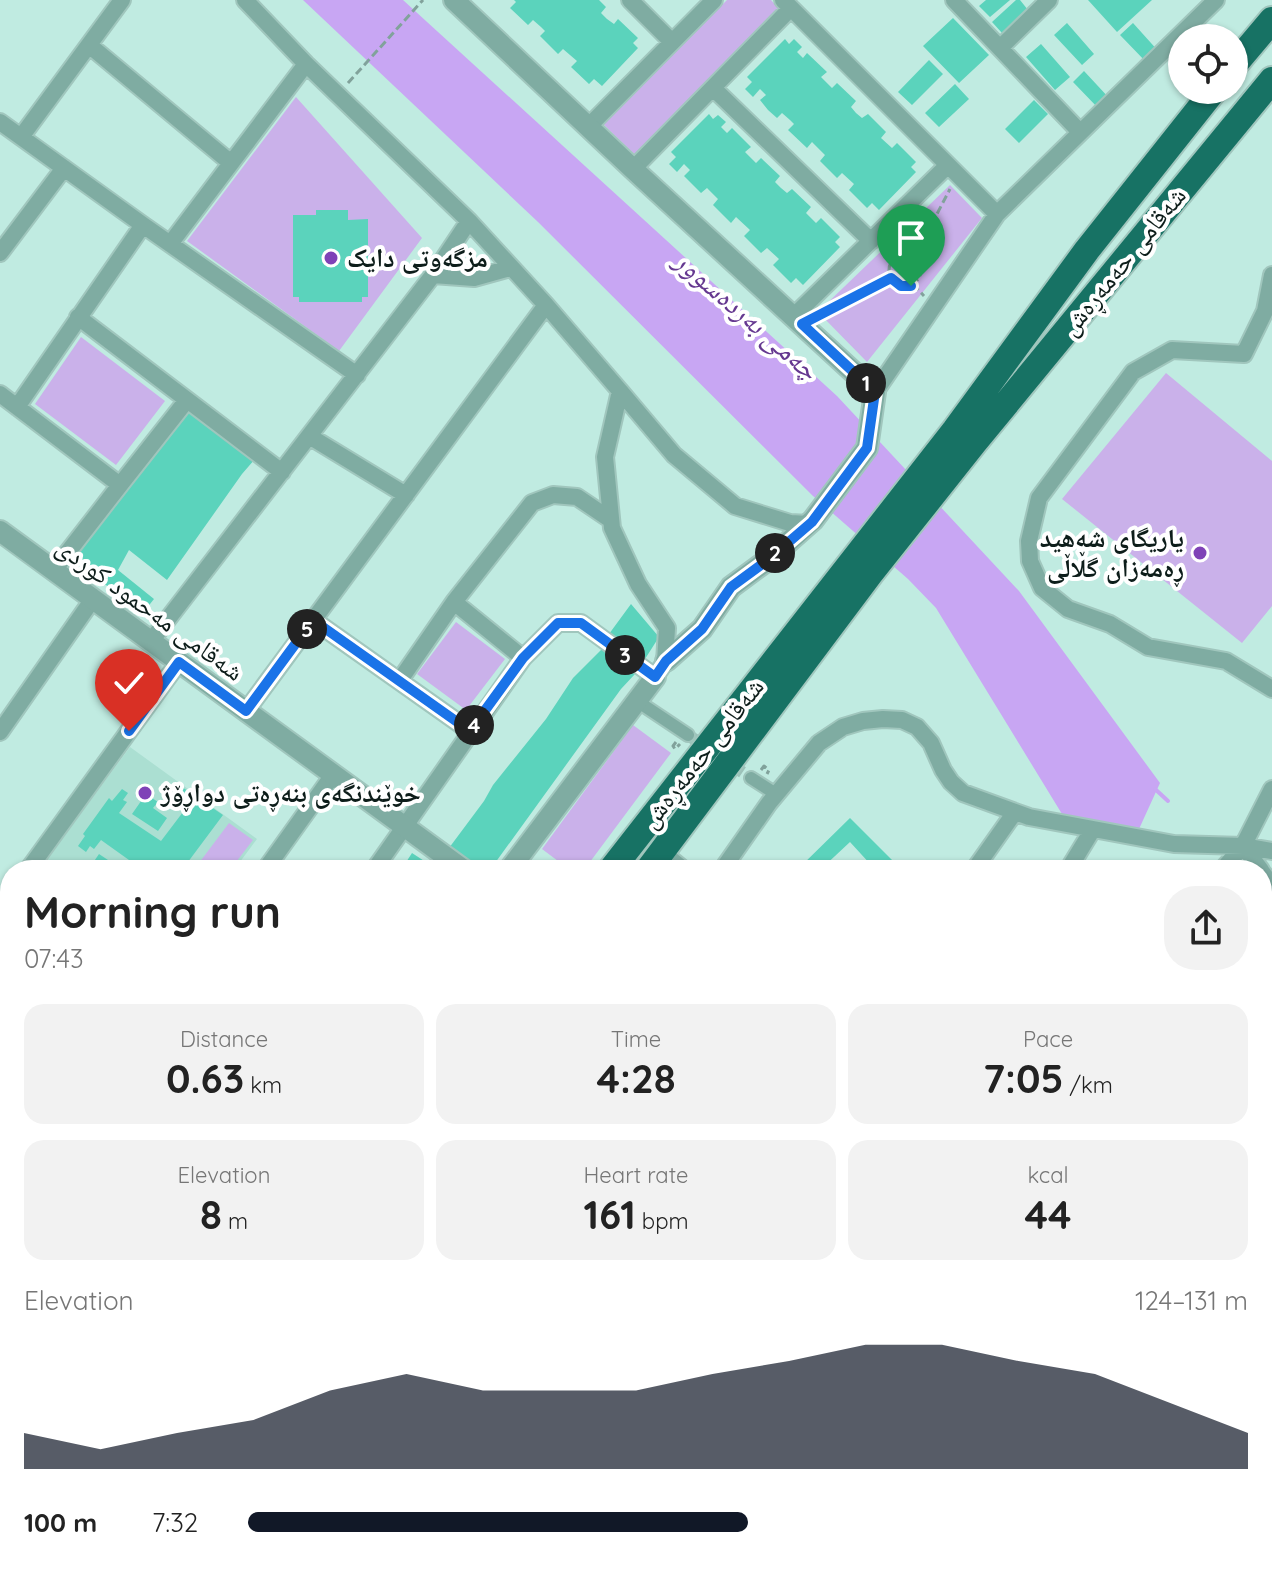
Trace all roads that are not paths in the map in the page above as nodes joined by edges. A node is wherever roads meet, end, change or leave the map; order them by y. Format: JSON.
{"nodes":[{"id":1,"x":122,"y":0,"type":"edge"},
{"id":2,"x":245,"y":0,"type":"edge"},
{"id":3,"x":454,"y":0,"type":"edge"},
{"id":4,"x":630,"y":0,"type":"edge"},
{"id":5,"x":714,"y":0,"type":"edge"},
{"id":6,"x":954,"y":0,"type":"edge"},
{"id":7,"x":1049,"y":0,"type":"edge"},
{"id":8,"x":1216,"y":0,"type":"edge"},
{"id":9,"x":787,"y":4,"type":"edge"},
{"id":10,"x":1272,"y":20,"type":"edge"},
{"id":11,"x":672,"y":42,"type":"junction"},
{"id":12,"x":89,"y":45,"type":"junction"},
{"id":13,"x":1000,"y":48,"type":"junction"},
{"id":14,"x":1248,"y":48,"type":"edge"},
{"id":15,"x":306,"y":64,"type":"junction"},
{"id":16,"x":1272,"y":80,"type":"edge"},
{"id":17,"x":713,"y":88,"type":"junction"},
{"id":18,"x":1203,"y":104,"type":"edge"},
{"id":19,"x":0,"y":122,"type":"edge"},
{"id":20,"x":588,"y":127,"type":"junction"},
{"id":21,"x":1080,"y":132,"type":"junction"},
{"id":22,"x":21,"y":137,"type":"junction"},
{"id":23,"x":231,"y":163,"type":"junction"},
{"id":24,"x":64,"y":168,"type":"junction"},
{"id":25,"x":633,"y":169,"type":"junction"},
{"id":26,"x":953,"y":170,"type":"junction"},
{"id":27,"x":997,"y":214,"type":"junction"},
{"id":28,"x":469,"y":221,"type":"junction"},
{"id":29,"x":143,"y":225,"type":"junction"},
{"id":30,"x":871,"y":241,"type":"junction"},
{"id":31,"x":170,"y":244,"type":"junction"},
{"id":32,"x":1087,"y":250,"type":"junction"},
{"id":33,"x":0,"y":253,"type":"edge"},
{"id":34,"x":510,"y":268,"type":"junction"},
{"id":35,"x":433,"y":275,"type":"junction"},
{"id":36,"x":1272,"y":275,"type":"edge"},
{"id":37,"x":1111,"y":276,"type":"junction"},
{"id":38,"x":546,"y":305,"type":"junction"},
{"id":39,"x":78,"y":317,"type":"junction"},
{"id":40,"x":798,"y":320,"type":"junction"},
{"id":41,"x":357,"y":375,"type":"junction"},
{"id":42,"x":620,"y":391,"type":"junction"},
{"id":43,"x":875,"y":392,"type":"junction"},
{"id":44,"x":0,"y":394,"type":"edge"},
{"id":45,"x":187,"y":400,"type":"junction"},
{"id":46,"x":17,"y":407,"type":"junction"},
{"id":47,"x":309,"y":436,"type":"junction"},
{"id":48,"x":964,"y":436,"type":"junction"},
{"id":49,"x":282,"y":472,"type":"junction"},
{"id":50,"x":120,"y":485,"type":"junction"},
{"id":51,"x":406,"y":495,"type":"junction"},
{"id":52,"x":611,"y":520,"type":"junction"},
{"id":53,"x":809,"y":524,"type":"junction"},
{"id":54,"x":0,"y":531,"type":"edge"},
{"id":55,"x":54,"y":570,"type":"junction"},
{"id":56,"x":93,"y":599,"type":"junction"},
{"id":57,"x":454,"y":602,"type":"junction"},
{"id":58,"x":313,"y":620,"type":"junction"},
{"id":59,"x":151,"y":641,"type":"junction"},
{"id":60,"x":523,"y":658,"type":"junction"},
{"id":61,"x":179,"y":662,"type":"junction"},
{"id":62,"x":660,"y":669,"type":"junction"},
{"id":63,"x":400,"y":680,"type":"junction"},
{"id":64,"x":768,"y":689,"type":"junction"},
{"id":65,"x":1272,"y":689,"type":"edge"},
{"id":66,"x":637,"y":701,"type":"junction"},
{"id":67,"x":246,"y":711,"type":"junction"},
{"id":68,"x":470,"y":731,"type":"junction"},
{"id":69,"x":0,"y":732,"type":"edge"},
{"id":70,"x":688,"y":735,"type":"tunnel mouth"},
{"id":71,"x":333,"y":775,"type":"junction"},
{"id":72,"x":751,"y":778,"type":"tunnel mouth"},
{"id":73,"x":1272,"y":789,"type":"edge"},
{"id":74,"x":776,"y":794,"type":"junction"},
{"id":75,"x":1015,"y":812,"type":"junction"},
{"id":76,"x":405,"y":827,"type":"junction"},
{"id":77,"x":1093,"y":829,"type":"junction"},
{"id":78,"x":1243,"y":846,"type":"junction"},
{"id":79,"x":1272,"y":851,"type":"edge"},
{"id":80,"x":35,"y":860,"type":"edge"},
{"id":81,"x":272,"y":860,"type":"edge"},
{"id":82,"x":381,"y":860,"type":"edge"},
{"id":83,"x":450,"y":860,"type":"edge"},
{"id":84,"x":517,"y":860,"type":"edge"},
{"id":85,"x":620,"y":860,"type":"edge"},
{"id":86,"x":656,"y":860,"type":"edge"},
{"id":87,"x":729,"y":860,"type":"edge"},
{"id":88,"x":981,"y":860,"type":"edge"},
{"id":89,"x":1074,"y":860,"type":"edge"},
{"id":90,"x":1231,"y":860,"type":"edge"},
{"id":91,"x":1253,"y":860,"type":"edge"}],
"edges":[{"from":1,"to":12,"type":"street"},
{"from":2,"to":15,"type":"street"},
{"from":3,"to":20,"type":"street"},
{"from":4,"to":11,"type":"street"},
{"from":5,"to":11,"type":"street"},
{"from":6,"to":13,"type":"street"},
{"from":7,"to":13,"type":"street"},
{"from":8,"to":21,"type":"street"},
{"from":9,"to":17,"type":"street"},
{"from":9,"to":26,"type":"street"},
{"from":10,"to":14,"type":"highway"},
{"from":11,"to":20,"type":"street"},
{"from":12,"to":22,"type":"street"},
{"from":12,"to":23,"type":"street"},
{"from":13,"to":21,"type":"street"},
{"from":15,"to":23,"type":"street"},
{"from":15,"to":28,"type":"street"},
{"from":16,"to":37,"type":"highway","name":"شەقامی حەمەڕەش"},
{"from":17,"to":25,"type":"street"},
{"from":17,"to":30,"type":"street"},
{"from":18,"to":32,"type":"highway","name":"شەقامی حەمەڕەش"},
{"from":19,"to":22,"type":"street"},
{"from":20,"to":25,"type":"street"},
{"from":21,"to":27,"type":"street"},
{"from":22,"to":24,"type":"street"},
{"from":23,"to":31,"type":"street"},
{"from":24,"to":29,"type":"street"},
{"from":24,"to":33,"type":"street"},
{"from":25,"to":40,"type":"street"},
{"from":26,"to":27,"type":"street"},
{"from":26,"to":30,"type":"street"},
{"from":27,"to":43,"type":"street"},
{"from":28,"to":34,"type":"street"},
{"from":28,"to":35,"type":"street"},
{"from":29,"to":31,"type":"street"},
{"from":29,"to":39,"type":"street"},
{"from":30,"to":40,"type":"street"},
{"from":31,"to":41,"type":"street"},
{"from":32,"to":37,"type":"highway"},
{"from":32,"to":48,"type":"highway","name":"شەقامی حەمەڕەش"},
{"from":34,"to":35,"type":"street"},
{"from":34,"to":38,"type":"street"},
{"from":35,"to":41,"type":"street"},
{"from":36,"to":65,"type":"street"},
{"from":37,"to":48,"type":"highway","name":"شەقامی حەمەڕەش"},
{"from":38,"to":42,"type":"street"},
{"from":38,"to":51,"type":"street"},
{"from":39,"to":45,"type":"street"},
{"from":39,"to":46,"type":"street"},
{"from":40,"to":43,"type":"street"},
{"from":41,"to":47,"type":"street"},
{"from":42,"to":52,"type":"street"},
{"from":42,"to":53,"type":"street"},
{"from":43,"to":53,"type":"street"},
{"from":44,"to":46,"type":"street"},
{"from":45,"to":49,"type":"street"},
{"from":45,"to":50,"type":"street"},
{"from":46,"to":50,"type":"street"},
{"from":47,"to":49,"type":"street"},
{"from":47,"to":51,"type":"street"},
{"from":48,"to":64,"type":"highway","name":"شەقامی حەمەڕەش"},
{"from":49,"to":59,"type":"street"},
{"from":50,"to":55,"type":"street"},
{"from":51,"to":58,"type":"street"},
{"from":52,"to":57,"type":"street"},
{"from":52,"to":62,"type":"street"},
{"from":53,"to":62,"type":"street"},
{"from":54,"to":55,"type":"street","name":"شەقامی مەحمود کوردی"},
{"from":55,"to":56,"type":"street","name":"شەقامی مەحمود کوردی"},
{"from":56,"to":59,"type":"street","name":"شەقامی مەحمود کوردی"},
{"from":56,"to":69,"type":"street"},
{"from":57,"to":60,"type":"street"},
{"from":57,"to":63,"type":"street"},
{"from":58,"to":63,"type":"street"},
{"from":58,"to":67,"type":"street"},
{"from":59,"to":61,"type":"street","name":"شەقامی مەحمود کوردی"},
{"from":60,"to":62,"type":"street"},
{"from":60,"to":68,"type":"street"},
{"from":61,"to":67,"type":"street","name":"شەقامی مەحمود کوردی"},
{"from":61,"to":80,"type":"street"},
{"from":62,"to":66,"type":"street"},
{"from":63,"to":68,"type":"street"},
{"from":64,"to":85,"type":"highway","name":"شەقامی حەمەڕەش"},
{"from":64,"to":86,"type":"highway","name":"شەقامی حەمەڕەش"},
{"from":66,"to":70,"type":"street"},
{"from":66,"to":84,"type":"street"},
{"from":67,"to":71,"type":"street","name":"شەقامی مەحمود کوردی"},
{"from":68,"to":76,"type":"street"},
{"from":71,"to":76,"type":"street","name":"شەقامی مەحمود کوردی"},
{"from":71,"to":81,"type":"street"},
{"from":72,"to":74,"type":"street"},
{"from":73,"to":78,"type":"street"},
{"from":74,"to":75,"type":"street"},
{"from":74,"to":87,"type":"street"},
{"from":75,"to":77,"type":"street"},
{"from":75,"to":88,"type":"street"},
{"from":76,"to":82,"type":"street"},
{"from":76,"to":83,"type":"street","name":"شەقامی مەحمود کوردی"},
{"from":77,"to":78,"type":"street"},
{"from":77,"to":89,"type":"street"},
{"from":78,"to":79,"type":"street"},
{"from":78,"to":90,"type":"street"},
{"from":78,"to":91,"type":"street"}]}
